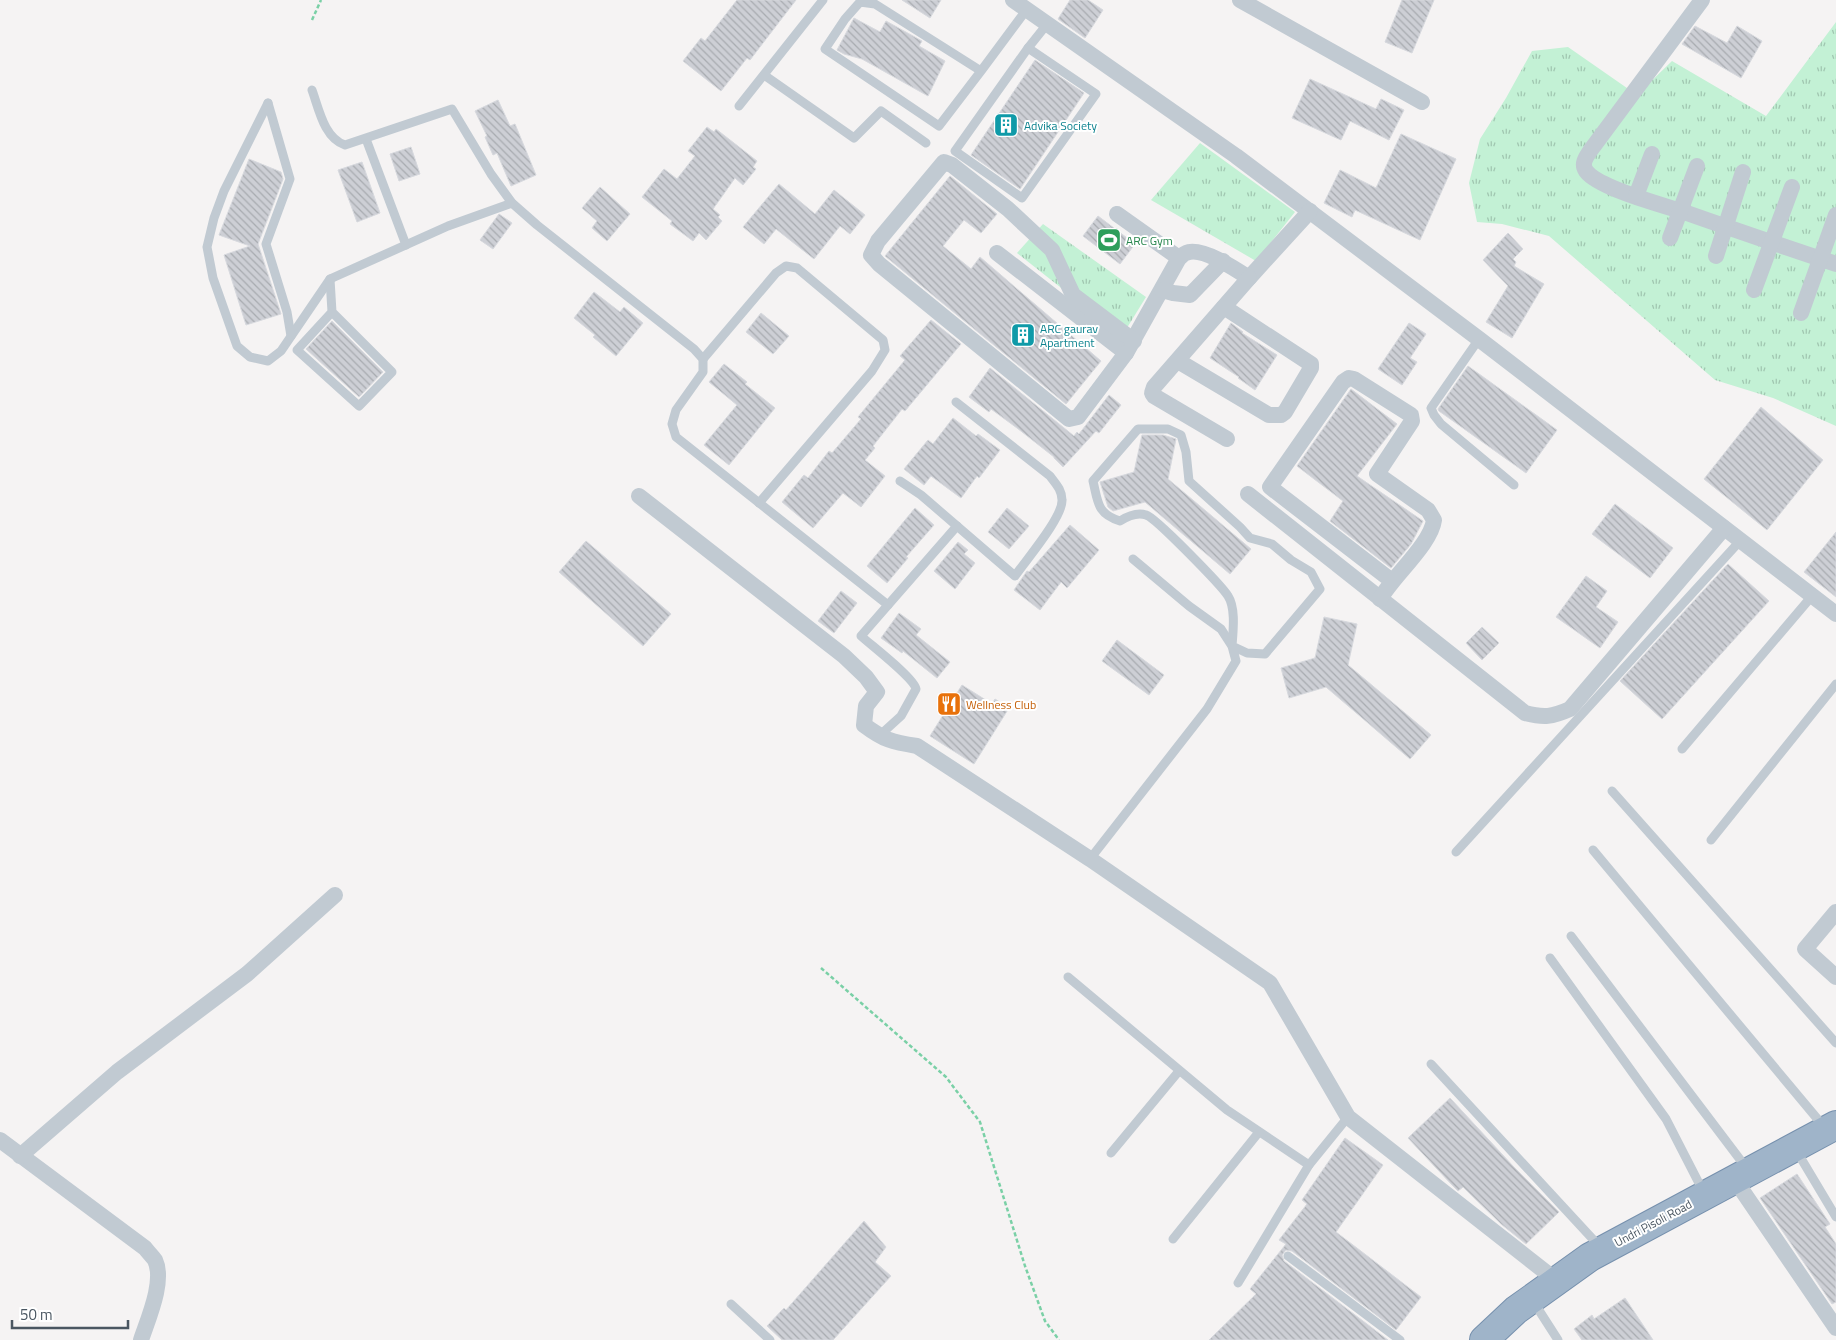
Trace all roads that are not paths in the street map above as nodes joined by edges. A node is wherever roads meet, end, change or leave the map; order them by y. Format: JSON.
{"nodes":[{"id":1,"x":824,"y":0,"type":"edge"},
{"id":2,"x":1240,"y":0,"type":"edge"},
{"id":3,"x":1702,"y":0,"type":"edge"},
{"id":4,"x":1019,"y":3,"type":"edge"},
{"id":5,"x":1048,"y":23,"type":"junction"},
{"id":6,"x":1028,"y":48,"type":"junction"},
{"id":7,"x":981,"y":71,"type":"junction"},
{"id":8,"x":764,"y":75,"type":"junction"},
{"id":9,"x":312,"y":90,"type":"dead end"},
{"id":10,"x":1422,"y":102,"type":"dead end"},
{"id":11,"x":739,"y":106,"type":"dead end"},
{"id":12,"x":366,"y":139,"type":"junction"},
{"id":13,"x":926,"y":143,"type":"dead end"},
{"id":14,"x":1652,"y":154,"type":"dead end"},
{"id":15,"x":1697,"y":166,"type":"dead end"},
{"id":16,"x":1743,"y":172,"type":"dead end"},
{"id":17,"x":1792,"y":187,"type":"dead end"},
{"id":18,"x":1636,"y":196,"type":"junction"},
{"id":19,"x":512,"y":203,"type":"junction"},
{"id":20,"x":1310,"y":211,"type":"junction"},
{"id":21,"x":1680,"y":211,"type":"junction"},
{"id":22,"x":1117,"y":214,"type":"dead end"},
{"id":23,"x":1836,"y":215,"type":"edge"},
{"id":24,"x":1725,"y":226,"type":"junction"},
{"id":25,"x":1670,"y":238,"type":"dead end"},
{"id":26,"x":1771,"y":242,"type":"junction"},
{"id":27,"x":406,"y":245,"type":"junction"},
{"id":28,"x":997,"y":253,"type":"dead end"},
{"id":29,"x":1716,"y":256,"type":"dead end"},
{"id":30,"x":1179,"y":258,"type":"junction"},
{"id":31,"x":1820,"y":259,"type":"junction"},
{"id":32,"x":1223,"y":261,"type":"junction"},
{"id":33,"x":1836,"y":264,"type":"edge"},
{"id":34,"x":1249,"y":278,"type":"junction"},
{"id":35,"x":330,"y":279,"type":"junction"},
{"id":36,"x":1162,"y":290,"type":"junction"},
{"id":37,"x":1754,"y":290,"type":"dead end"},
{"id":38,"x":1224,"y":307,"type":"junction"},
{"id":39,"x":332,"y":312,"type":"junction"},
{"id":40,"x":1801,"y":313,"type":"dead end"},
{"id":41,"x":291,"y":336,"type":"junction"},
{"id":42,"x":1479,"y":339,"type":"junction"},
{"id":43,"x":1130,"y":347,"type":"junction"},
{"id":44,"x":703,"y":359,"type":"junction"},
{"id":45,"x":1178,"y":361,"type":"junction"},
{"id":46,"x":956,"y":402,"type":"dead end"},
{"id":47,"x":1227,"y":439,"type":"dead end"},
{"id":48,"x":900,"y":481,"type":"dead end"},
{"id":49,"x":1514,"y":485,"type":"dead end"},
{"id":50,"x":1248,"y":494,"type":"dead end"},
{"id":51,"x":639,"y":496,"type":"dead end"},
{"id":52,"x":759,"y":503,"type":"junction"},
{"id":53,"x":957,"y":526,"type":"junction"},
{"id":54,"x":1724,"y":528,"type":"junction"},
{"id":55,"x":1740,"y":541,"type":"junction"},
{"id":56,"x":1133,"y":559,"type":"dead end"},
{"id":57,"x":1392,"y":580,"type":"junction"},
{"id":58,"x":1812,"y":596,"type":"junction"},
{"id":59,"x":1380,"y":599,"type":"junction"},
{"id":60,"x":888,"y":605,"type":"junction"},
{"id":61,"x":1836,"y":614,"type":"edge"},
{"id":62,"x":1232,"y":646,"type":"junction"},
{"id":63,"x":1836,"y":684,"type":"edge"},
{"id":64,"x":879,"y":736,"type":"junction"},
{"id":65,"x":1682,"y":749,"type":"dead end"},
{"id":66,"x":1612,"y":791,"type":"dead end"},
{"id":67,"x":1711,"y":840,"type":"dead end"},
{"id":68,"x":1593,"y":850,"type":"dead end"},
{"id":69,"x":1456,"y":852,"type":"dead end"},
{"id":70,"x":1090,"y":859,"type":"junction"},
{"id":71,"x":335,"y":895,"type":"dead end"},
{"id":72,"x":1836,"y":912,"type":"edge"},
{"id":73,"x":1571,"y":936,"type":"dead end"},
{"id":74,"x":1550,"y":958,"type":"dead end"},
{"id":75,"x":1068,"y":977,"type":"dead end"},
{"id":76,"x":1836,"y":977,"type":"edge"},
{"id":77,"x":1836,"y":1043,"type":"edge"},
{"id":78,"x":1431,"y":1064,"type":"dead end"},
{"id":79,"x":1180,"y":1070,"type":"junction"},
{"id":80,"x":1348,"y":1117,"type":"junction"},
{"id":81,"x":1832,"y":1128,"type":"edge"},
{"id":82,"x":1259,"y":1132,"type":"junction"},
{"id":83,"x":0,"y":1140,"type":"edge"},
{"id":84,"x":1794,"y":1148,"type":"junction"},
{"id":85,"x":1111,"y":1153,"type":"dead end"},
{"id":86,"x":20,"y":1156,"type":"junction"},
{"id":87,"x":1309,"y":1165,"type":"junction"},
{"id":88,"x":1742,"y":1176,"type":"junction"},
{"id":89,"x":1705,"y":1196,"type":"junction"},
{"id":90,"x":1836,"y":1217,"type":"edge"},
{"id":91,"x":1173,"y":1239,"type":"dead end"},
{"id":92,"x":1603,"y":1250,"type":"junction"},
{"id":93,"x":1288,"y":1256,"type":"dead end"},
{"id":94,"x":1557,"y":1281,"type":"junction"},
{"id":95,"x":1238,"y":1283,"type":"dead end"},
{"id":96,"x":1532,"y":1299,"type":"junction"},
{"id":97,"x":731,"y":1304,"type":"dead end"},
{"id":98,"x":1836,"y":1328,"type":"edge"},
{"id":99,"x":141,"y":1340,"type":"edge"},
{"id":100,"x":770,"y":1340,"type":"edge"},
{"id":101,"x":1400,"y":1340,"type":"edge"},
{"id":102,"x":1484,"y":1340,"type":"edge"},
{"id":103,"x":1558,"y":1340,"type":"edge"}],
"edges":[{"from":1,"to":8,"type":"lane"},
{"from":2,"to":10,"type":"street"},
{"from":3,"to":18,"type":"street"},
{"from":4,"to":5,"type":"street"},
{"from":4,"to":7,"type":"lane"},
{"from":5,"to":6,"type":"lane"},
{"from":5,"to":20,"type":"street"},
{"from":6,"to":6,"type":"lane"},
{"from":7,"to":7,"type":"lane"},
{"from":8,"to":11,"type":"lane"},
{"from":8,"to":13,"type":"lane"},
{"from":9,"to":12,"type":"lane"},
{"from":12,"to":19,"type":"lane"},
{"from":12,"to":27,"type":"lane"},
{"from":14,"to":18,"type":"street"},
{"from":15,"to":21,"type":"street"},
{"from":16,"to":24,"type":"street"},
{"from":17,"to":26,"type":"street"},
{"from":18,"to":21,"type":"street"},
{"from":19,"to":27,"type":"lane"},
{"from":19,"to":44,"type":"lane"},
{"from":20,"to":34,"type":"street"},
{"from":20,"to":42,"type":"street"},
{"from":21,"to":24,"type":"street"},
{"from":21,"to":25,"type":"street"},
{"from":22,"to":30,"type":"street"},
{"from":23,"to":31,"type":"street"},
{"from":24,"to":26,"type":"street"},
{"from":24,"to":29,"type":"street"},
{"from":26,"to":31,"type":"street"},
{"from":26,"to":37,"type":"street"},
{"from":27,"to":35,"type":"lane"},
{"from":28,"to":43,"type":"street"},
{"from":30,"to":32,"type":"street"},
{"from":30,"to":36,"type":"street"},
{"from":31,"to":33,"type":"street"},
{"from":31,"to":40,"type":"street"},
{"from":32,"to":34,"type":"street"},
{"from":32,"to":36,"type":"street"},
{"from":34,"to":38,"type":"street"},
{"from":35,"to":39,"type":"lane"},
{"from":35,"to":41,"type":"lane"},
{"from":36,"to":43,"type":"street"},
{"from":38,"to":45,"type":"street"},
{"from":38,"to":45,"type":"street"},
{"from":39,"to":39,"type":"lane"},
{"from":41,"to":41,"type":"lane"},
{"from":42,"to":49,"type":"lane"},
{"from":42,"to":54,"type":"street"},
{"from":43,"to":43,"type":"street"},
{"from":44,"to":52,"type":"lane"},
{"from":44,"to":52,"type":"lane"},
{"from":45,"to":47,"type":"street"},
{"from":46,"to":53,"type":"lane"},
{"from":48,"to":53,"type":"lane"},
{"from":50,"to":59,"type":"street"},
{"from":51,"to":64,"type":"street"},
{"from":52,"to":60,"type":"lane"},
{"from":53,"to":60,"type":"lane"},
{"from":54,"to":55,"type":"street"},
{"from":54,"to":59,"type":"street"},
{"from":55,"to":58,"type":"street"},
{"from":55,"to":69,"type":"lane"},
{"from":56,"to":62,"type":"lane"},
{"from":57,"to":57,"type":"street"},
{"from":57,"to":59,"type":"street"},
{"from":58,"to":61,"type":"street"},
{"from":58,"to":65,"type":"lane"},
{"from":60,"to":64,"type":"lane"},
{"from":62,"to":62,"type":"lane"},
{"from":62,"to":70,"type":"lane"},
{"from":63,"to":67,"type":"lane"},
{"from":64,"to":70,"type":"street"},
{"from":66,"to":77,"type":"lane"},
{"from":68,"to":81,"type":"lane"},
{"from":70,"to":80,"type":"street"},
{"from":71,"to":86,"type":"street"},
{"from":72,"to":76,"type":"street"},
{"from":73,"to":88,"type":"lane"},
{"from":74,"to":89,"type":"lane"},
{"from":75,"to":79,"type":"lane"},
{"from":78,"to":92,"type":"lane"},
{"from":79,"to":82,"type":"lane"},
{"from":79,"to":85,"type":"lane"},
{"from":80,"to":87,"type":"lane"},
{"from":80,"to":94,"type":"street"},
{"from":81,"to":84,"type":"highway","name":"Undri Pisoli Road"},
{"from":82,"to":87,"type":"lane"},
{"from":82,"to":91,"type":"lane"},
{"from":83,"to":86,"type":"street"},
{"from":84,"to":88,"type":"highway","name":"Undri Pisoli Road"},
{"from":84,"to":90,"type":"lane"},
{"from":86,"to":99,"type":"street"},
{"from":87,"to":95,"type":"lane"},
{"from":88,"to":89,"type":"highway","name":"Undri Pisoli Road"},
{"from":88,"to":98,"type":"street"},
{"from":89,"to":92,"type":"highway","name":"Undri Pisoli Road"},
{"from":92,"to":94,"type":"highway","name":"Undri Pisoli Road"},
{"from":93,"to":101,"type":"lane"},
{"from":94,"to":96,"type":"highway","name":"Undri Pisoli Road"},
{"from":96,"to":102,"type":"highway","name":"Undri Pisoli Road"},
{"from":96,"to":103,"type":"lane"},
{"from":97,"to":100,"type":"lane"}]}
